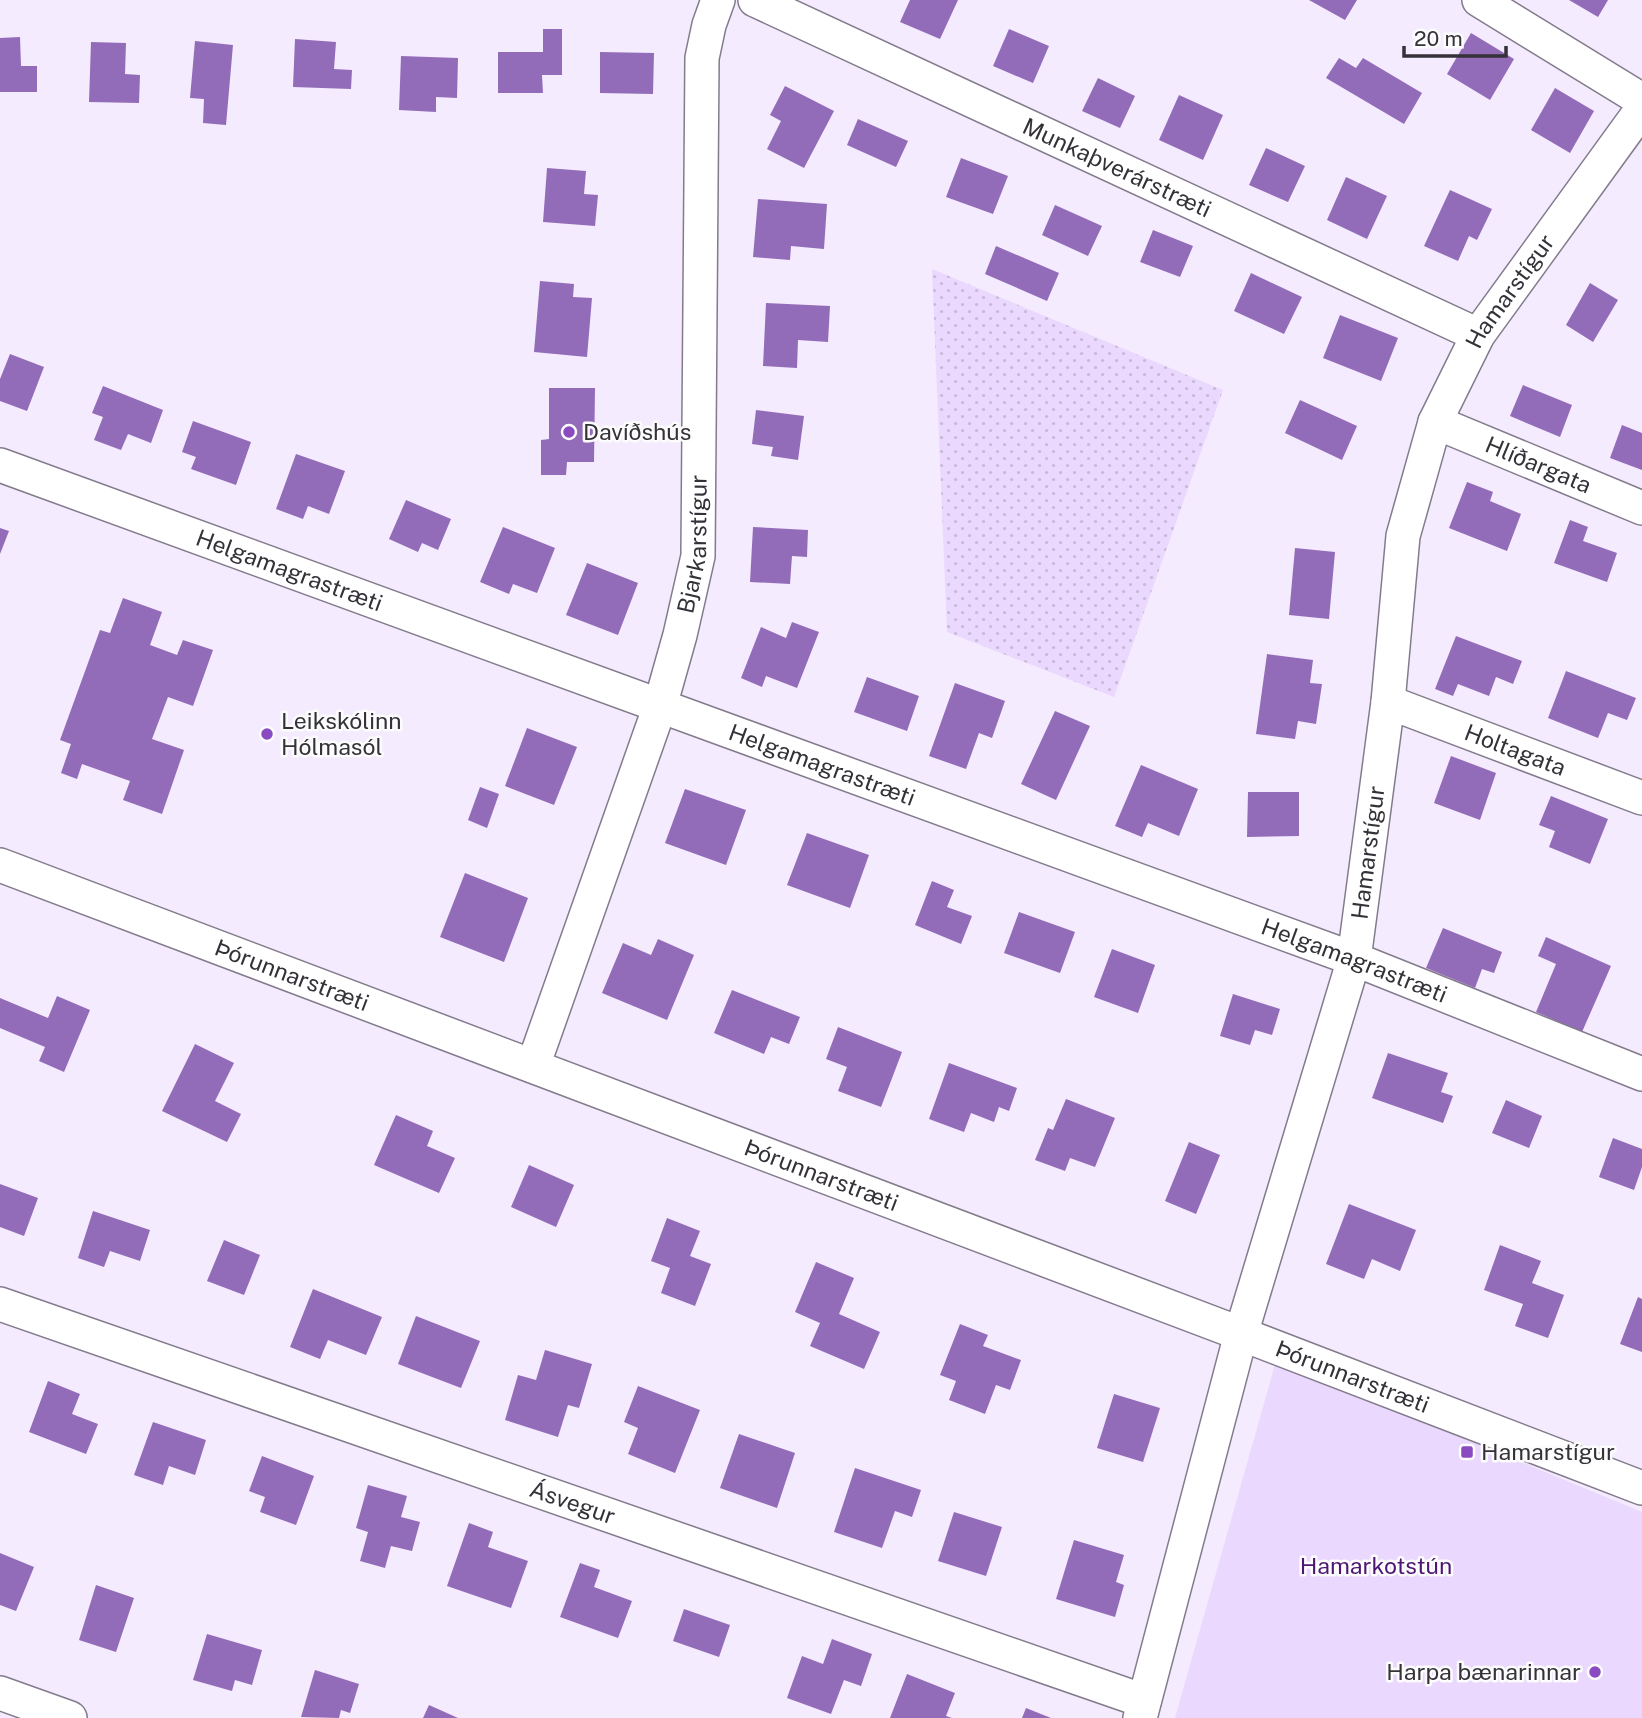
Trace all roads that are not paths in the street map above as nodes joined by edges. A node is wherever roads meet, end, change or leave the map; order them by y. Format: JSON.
{"nodes":[{"id":1,"x":718,"y":0,"type":"edge"},
{"id":2,"x":755,"y":0,"type":"edge"},
{"id":3,"x":1479,"y":0,"type":"edge"},
{"id":4,"x":1642,"y":100,"type":"edge"},
{"id":5,"x":1642,"y":108,"type":"edge"},
{"id":6,"x":1478,"y":335,"type":"junction"},
{"id":7,"x":1435,"y":422,"type":"junction"},
{"id":8,"x":0,"y":465,"type":"edge"},
{"id":9,"x":1642,"y":508,"type":"edge"},
{"id":10,"x":1388,"y":702,"type":"junction"},
{"id":11,"x":660,"y":706,"type":"junction"},
{"id":12,"x":1642,"y":798,"type":"edge"},
{"id":13,"x":0,"y":865,"type":"edge"},
{"id":14,"x":1354,"y":959,"type":"junction"},
{"id":15,"x":533,"y":1066,"type":"junction"},
{"id":16,"x":1642,"y":1074,"type":"edge"},
{"id":17,"x":0,"y":1304,"type":"edge"},
{"id":18,"x":1241,"y":1334,"type":"junction"},
{"id":19,"x":1642,"y":1488,"type":"edge"},
{"id":20,"x":0,"y":1693,"type":"edge"},
{"id":21,"x":1142,"y":1709,"type":"edge"},
{"id":22,"x":70,"y":1718,"type":"edge"}],
"edges":[{"from":1,"to":11,"type":"street","name":"Bjarkarstígur"},
{"from":2,"to":6,"type":"street","name":"Munkaþverárstræti"},
{"from":3,"to":4,"type":"street"},
{"from":5,"to":6,"type":"street","name":"Hamarstígur"},
{"from":6,"to":7,"type":"street","name":"Hamarstígur"},
{"from":7,"to":9,"type":"street","name":"Hlíðargata"},
{"from":7,"to":10,"type":"street","name":"Hamarstígur"},
{"from":8,"to":11,"type":"street","name":"Helgamagrastræti"},
{"from":10,"to":12,"type":"street","name":"Holtagata"},
{"from":10,"to":14,"type":"street","name":"Hamarstígur"},
{"from":11,"to":14,"type":"street","name":"Helgamagrastræti"},
{"from":11,"to":15,"type":"street","name":"Bjarkarstígur"},
{"from":13,"to":15,"type":"street","name":"Þórunnarstræti"},
{"from":14,"to":16,"type":"street","name":"Helgamagrastræti"},
{"from":14,"to":18,"type":"street","name":"Hamarstígur"},
{"from":15,"to":18,"type":"street","name":"Þórunnarstræti"},
{"from":17,"to":21,"type":"street","name":"Ásvegur"},
{"from":18,"to":19,"type":"street","name":"Þórunnarstræti"},
{"from":18,"to":21,"type":"street","name":"Hamarstígur"},
{"from":20,"to":22,"type":"street"}]}
